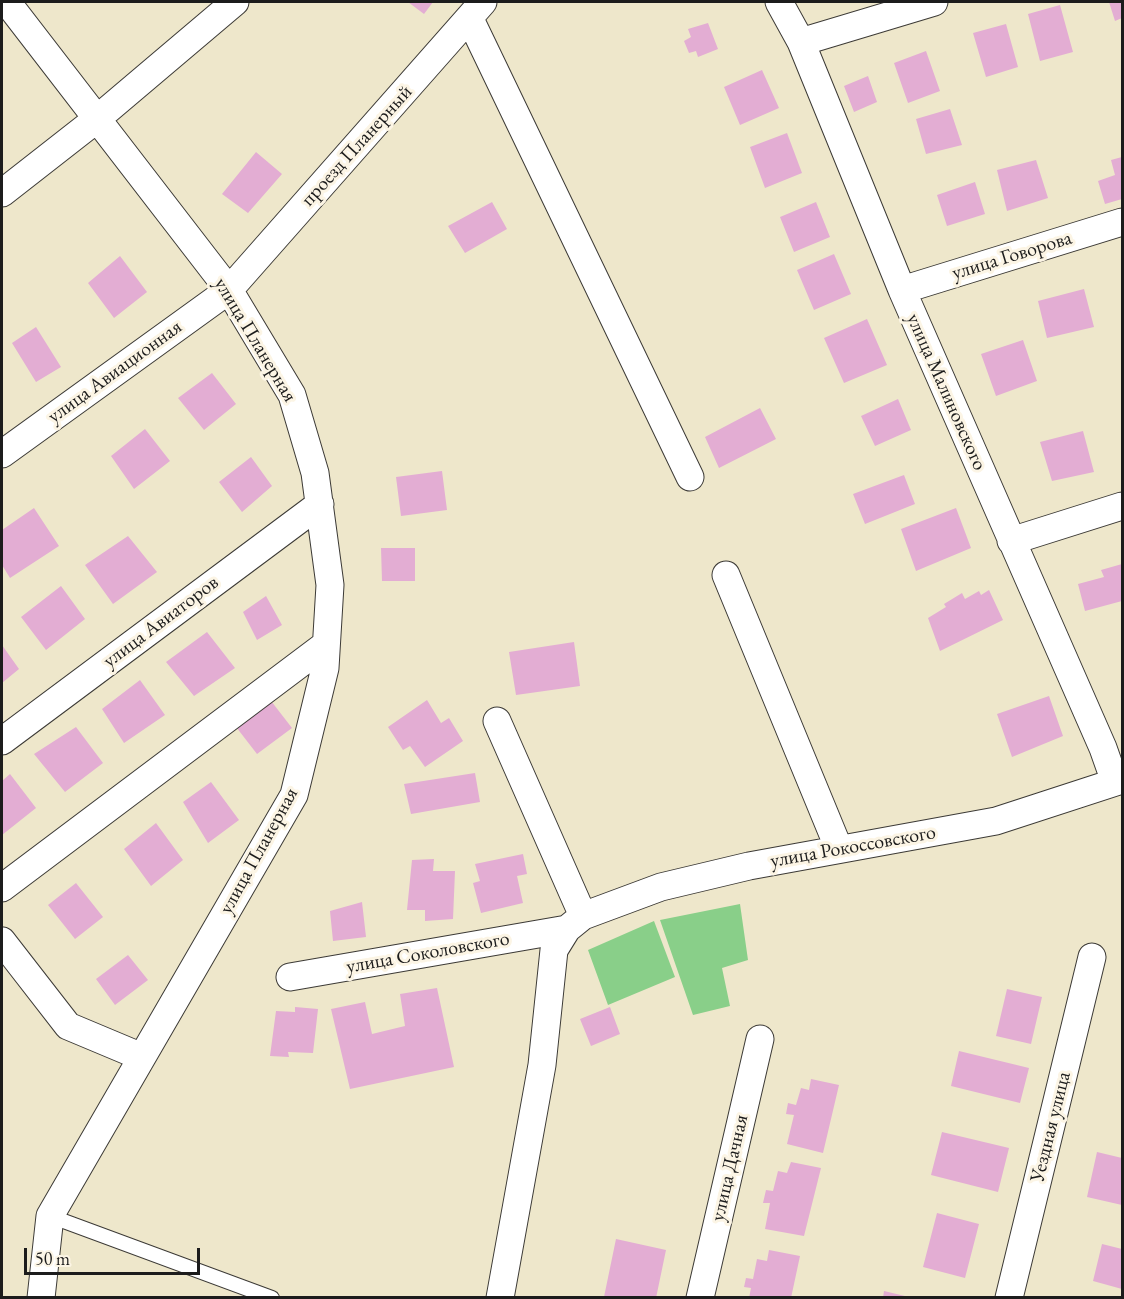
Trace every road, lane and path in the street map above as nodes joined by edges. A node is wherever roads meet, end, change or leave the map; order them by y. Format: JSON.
{"nodes":[{"id":1,"x":7,"y":2,"type":"edge"},
{"id":2,"x":235,"y":2,"type":"edge"},
{"id":3,"x":779,"y":2,"type":"edge"},
{"id":4,"x":934,"y":2,"type":"edge"},
{"id":5,"x":476,"y":10,"type":"edge"},
{"id":6,"x":801,"y":42,"type":"junction"},
{"id":7,"x":98,"y":118,"type":"junction"},
{"id":8,"x":2,"y":193,"type":"edge"},
{"id":9,"x":1122,"y":222,"type":"edge"},
{"id":10,"x":230,"y":290,"type":"junction"},
{"id":11,"x":902,"y":290,"type":"junction"},
{"id":12,"x":2,"y":454,"type":"edge"},
{"id":13,"x":690,"y":477,"type":"dead end"},
{"id":14,"x":320,"y":504,"type":"junction"},
{"id":15,"x":1122,"y":506,"type":"edge"},
{"id":16,"x":1011,"y":541,"type":"junction"},
{"id":17,"x":726,"y":575,"type":"dead end"},
{"id":18,"x":325,"y":645,"type":"junction"},
{"id":19,"x":497,"y":721,"type":"dead end"},
{"id":20,"x":2,"y":741,"type":"edge"},
{"id":21,"x":1119,"y":781,"type":"edge"},
{"id":22,"x":839,"y":849,"type":"junction"},
{"id":23,"x":2,"y":888,"type":"edge"},
{"id":24,"x":575,"y":923,"type":"junction"},
{"id":25,"x":2,"y":941,"type":"edge"},
{"id":26,"x":1092,"y":957,"type":"dead end"},
{"id":27,"x":290,"y":977,"type":"dead end"},
{"id":28,"x":760,"y":1039,"type":"dead end"},
{"id":29,"x":142,"y":1057,"type":"junction"},
{"id":30,"x":50,"y":1216,"type":"junction"},
{"id":31,"x":41,"y":1298,"type":"edge"},
{"id":32,"x":272,"y":1298,"type":"edge"},
{"id":33,"x":500,"y":1298,"type":"edge"},
{"id":34,"x":700,"y":1298,"type":"edge"},
{"id":35,"x":1010,"y":1298,"type":"edge"}],
"edges":[{"from":1,"to":7,"type":"street","name":"улица Планерная"},
{"from":2,"to":7,"type":"street"},
{"from":3,"to":6,"type":"street","name":"улица Малиновского"},
{"from":4,"to":6,"type":"street"},
{"from":5,"to":10,"type":"street","name":"проезд Планерный"},
{"from":5,"to":13,"type":"street"},
{"from":6,"to":11,"type":"street","name":"улица Малиновского"},
{"from":7,"to":8,"type":"street"},
{"from":7,"to":10,"type":"street","name":"улица Планерная"},
{"from":9,"to":11,"type":"street","name":"улица Говорова"},
{"from":10,"to":12,"type":"street","name":"улица Авиационная"},
{"from":10,"to":14,"type":"street","name":"улица Планерная"},
{"from":11,"to":16,"type":"street","name":"улица Малиновского"},
{"from":14,"to":18,"type":"street","name":"улица Планерная"},
{"from":14,"to":20,"type":"street","name":"улица Авиаторов"},
{"from":15,"to":16,"type":"street"},
{"from":16,"to":21,"type":"street","name":"улица Малиновского"},
{"from":17,"to":22,"type":"street"},
{"from":18,"to":23,"type":"street"},
{"from":18,"to":29,"type":"street","name":"улица Планерная"},
{"from":19,"to":24,"type":"street"},
{"from":21,"to":22,"type":"street","name":"улица Рокоссовского"},
{"from":22,"to":24,"type":"street","name":"улица Рокоссовского"},
{"from":24,"to":27,"type":"street","name":"улица Соколовского"},
{"from":24,"to":33,"type":"street"},
{"from":25,"to":29,"type":"street"},
{"from":26,"to":35,"type":"street","name":"Уездная улица"},
{"from":28,"to":34,"type":"street","name":"улица Дачная"},
{"from":29,"to":30,"type":"street","name":"улица Планерная"},
{"from":30,"to":31,"type":"street"},
{"from":30,"to":32,"type":"lane"}]}
